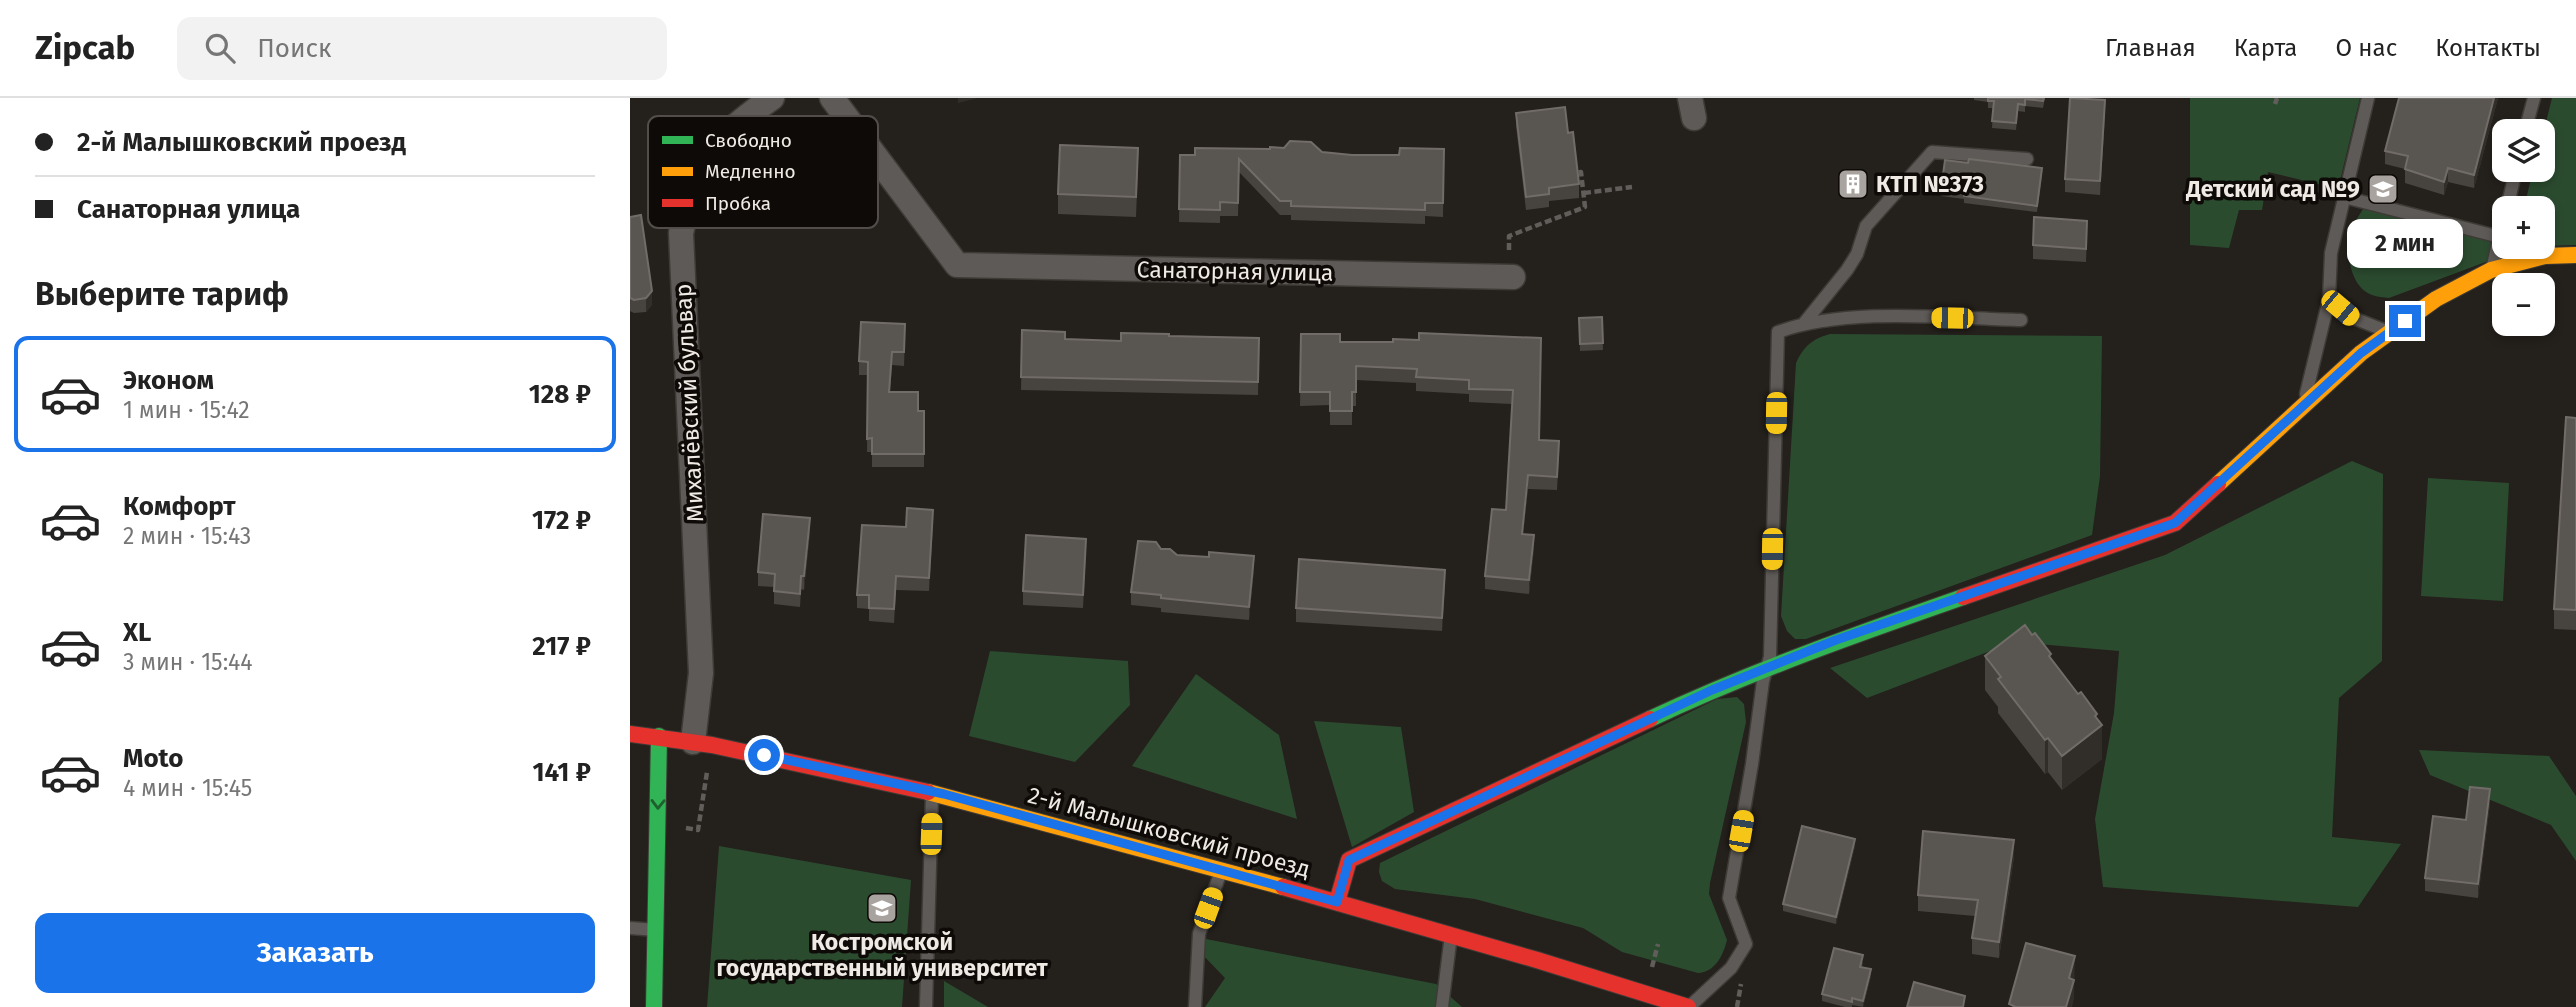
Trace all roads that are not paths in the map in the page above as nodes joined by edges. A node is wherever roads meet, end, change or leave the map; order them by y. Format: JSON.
{"nodes":[{"id":1,"x":772,"y":98,"type":"edge"},
{"id":2,"x":832,"y":98,"type":"edge"},
{"id":3,"x":2368,"y":98,"type":"edge"},
{"id":4,"x":2534,"y":98,"type":"edge"},
{"id":5,"x":745,"y":116,"type":"edge"},
{"id":6,"x":845,"y":116,"type":"edge"},
{"id":7,"x":2528,"y":119,"type":"edge"},
{"id":8,"x":878,"y":159,"type":"edge"},
{"id":9,"x":2027,"y":159,"type":"dead end"},
{"id":10,"x":2344,"y":197,"type":"junction"},
{"id":11,"x":682,"y":228,"type":"edge"},
{"id":12,"x":2492,"y":235,"type":"edge"},
{"id":13,"x":2576,"y":255,"type":"edge"},
{"id":14,"x":2494,"y":259,"type":"edge"},
{"id":15,"x":2491,"y":270,"type":"junction"},
{"id":16,"x":1513,"y":277,"type":"dead end"},
{"id":17,"x":2329,"y":299,"type":"junction"},
{"id":18,"x":2021,"y":320,"type":"dead end"},
{"id":19,"x":1805,"y":322,"type":"junction"},
{"id":20,"x":2390,"y":332,"type":"junction"},
{"id":21,"x":2303,"y":408,"type":"junction"},
{"id":22,"x":1767,"y":668,"type":"junction"},
{"id":23,"x":630,"y":734,"type":"edge"},
{"id":24,"x":659,"y":736,"type":"junction"},
{"id":25,"x":692,"y":742,"type":"junction"},
{"id":26,"x":932,"y":791,"type":"junction"},
{"id":27,"x":1222,"y":870,"type":"junction"},
{"id":28,"x":1337,"y":902,"type":"junction"},
{"id":29,"x":630,"y":928,"type":"edge"},
{"id":30,"x":656,"y":930,"type":"junction"},
{"id":31,"x":1451,"y":935,"type":"junction"},
{"id":32,"x":654,"y":1007,"type":"edge"},
{"id":33,"x":926,"y":1007,"type":"edge"},
{"id":34,"x":1195,"y":1007,"type":"edge"},
{"id":35,"x":1442,"y":1007,"type":"edge"},
{"id":36,"x":1688,"y":1007,"type":"edge"}],
"edges":[{"from":1,"to":5,"type":"street","name":"Михалёвский бульвар"},
{"from":2,"to":6,"type":"street","name":"Санаторная улица"},
{"from":3,"to":10,"type":"lane"},
{"from":4,"to":7,"type":"lane"},
{"from":8,"to":16,"type":"street","name":"Санаторная улица"},
{"from":9,"to":19,"type":"lane"},
{"from":10,"to":12,"type":"lane"},
{"from":10,"to":17,"type":"lane"},
{"from":11,"to":25,"type":"street","name":"Михалёвский бульвар"},
{"from":13,"to":15,"type":"street"},
{"from":14,"to":15,"type":"lane"},
{"from":15,"to":20,"type":"street"},
{"from":17,"to":20,"type":"lane"},
{"from":17,"to":21,"type":"lane"},
{"from":18,"to":19,"type":"lane"},
{"from":19,"to":22,"type":"lane"},
{"from":20,"to":21,"type":"street"},
{"from":21,"to":22,"type":"street"},
{"from":22,"to":28,"type":"street"},
{"from":22,"to":36,"type":"lane"},
{"from":23,"to":24,"type":"street","name":"2-й Малышковский проезд"},
{"from":24,"to":25,"type":"street","name":"2-й Малышковский проезд"},
{"from":24,"to":30,"type":"street","one_way":true},
{"from":25,"to":26,"type":"street","name":"2-й Малышковский проезд"},
{"from":26,"to":27,"type":"street","name":"2-й Малышковский проезд"},
{"from":26,"to":33,"type":"lane"},
{"from":27,"to":28,"type":"street","name":"2-й Малышковский проезд"},
{"from":27,"to":34,"type":"lane"},
{"from":28,"to":31,"type":"street","name":"2-й Малышковский проезд"},
{"from":29,"to":30,"type":"lane"},
{"from":30,"to":32,"type":"street"},
{"from":31,"to":35,"type":"lane"},
{"from":31,"to":36,"type":"street","name":"2-й Малышковский проезд"}]}
